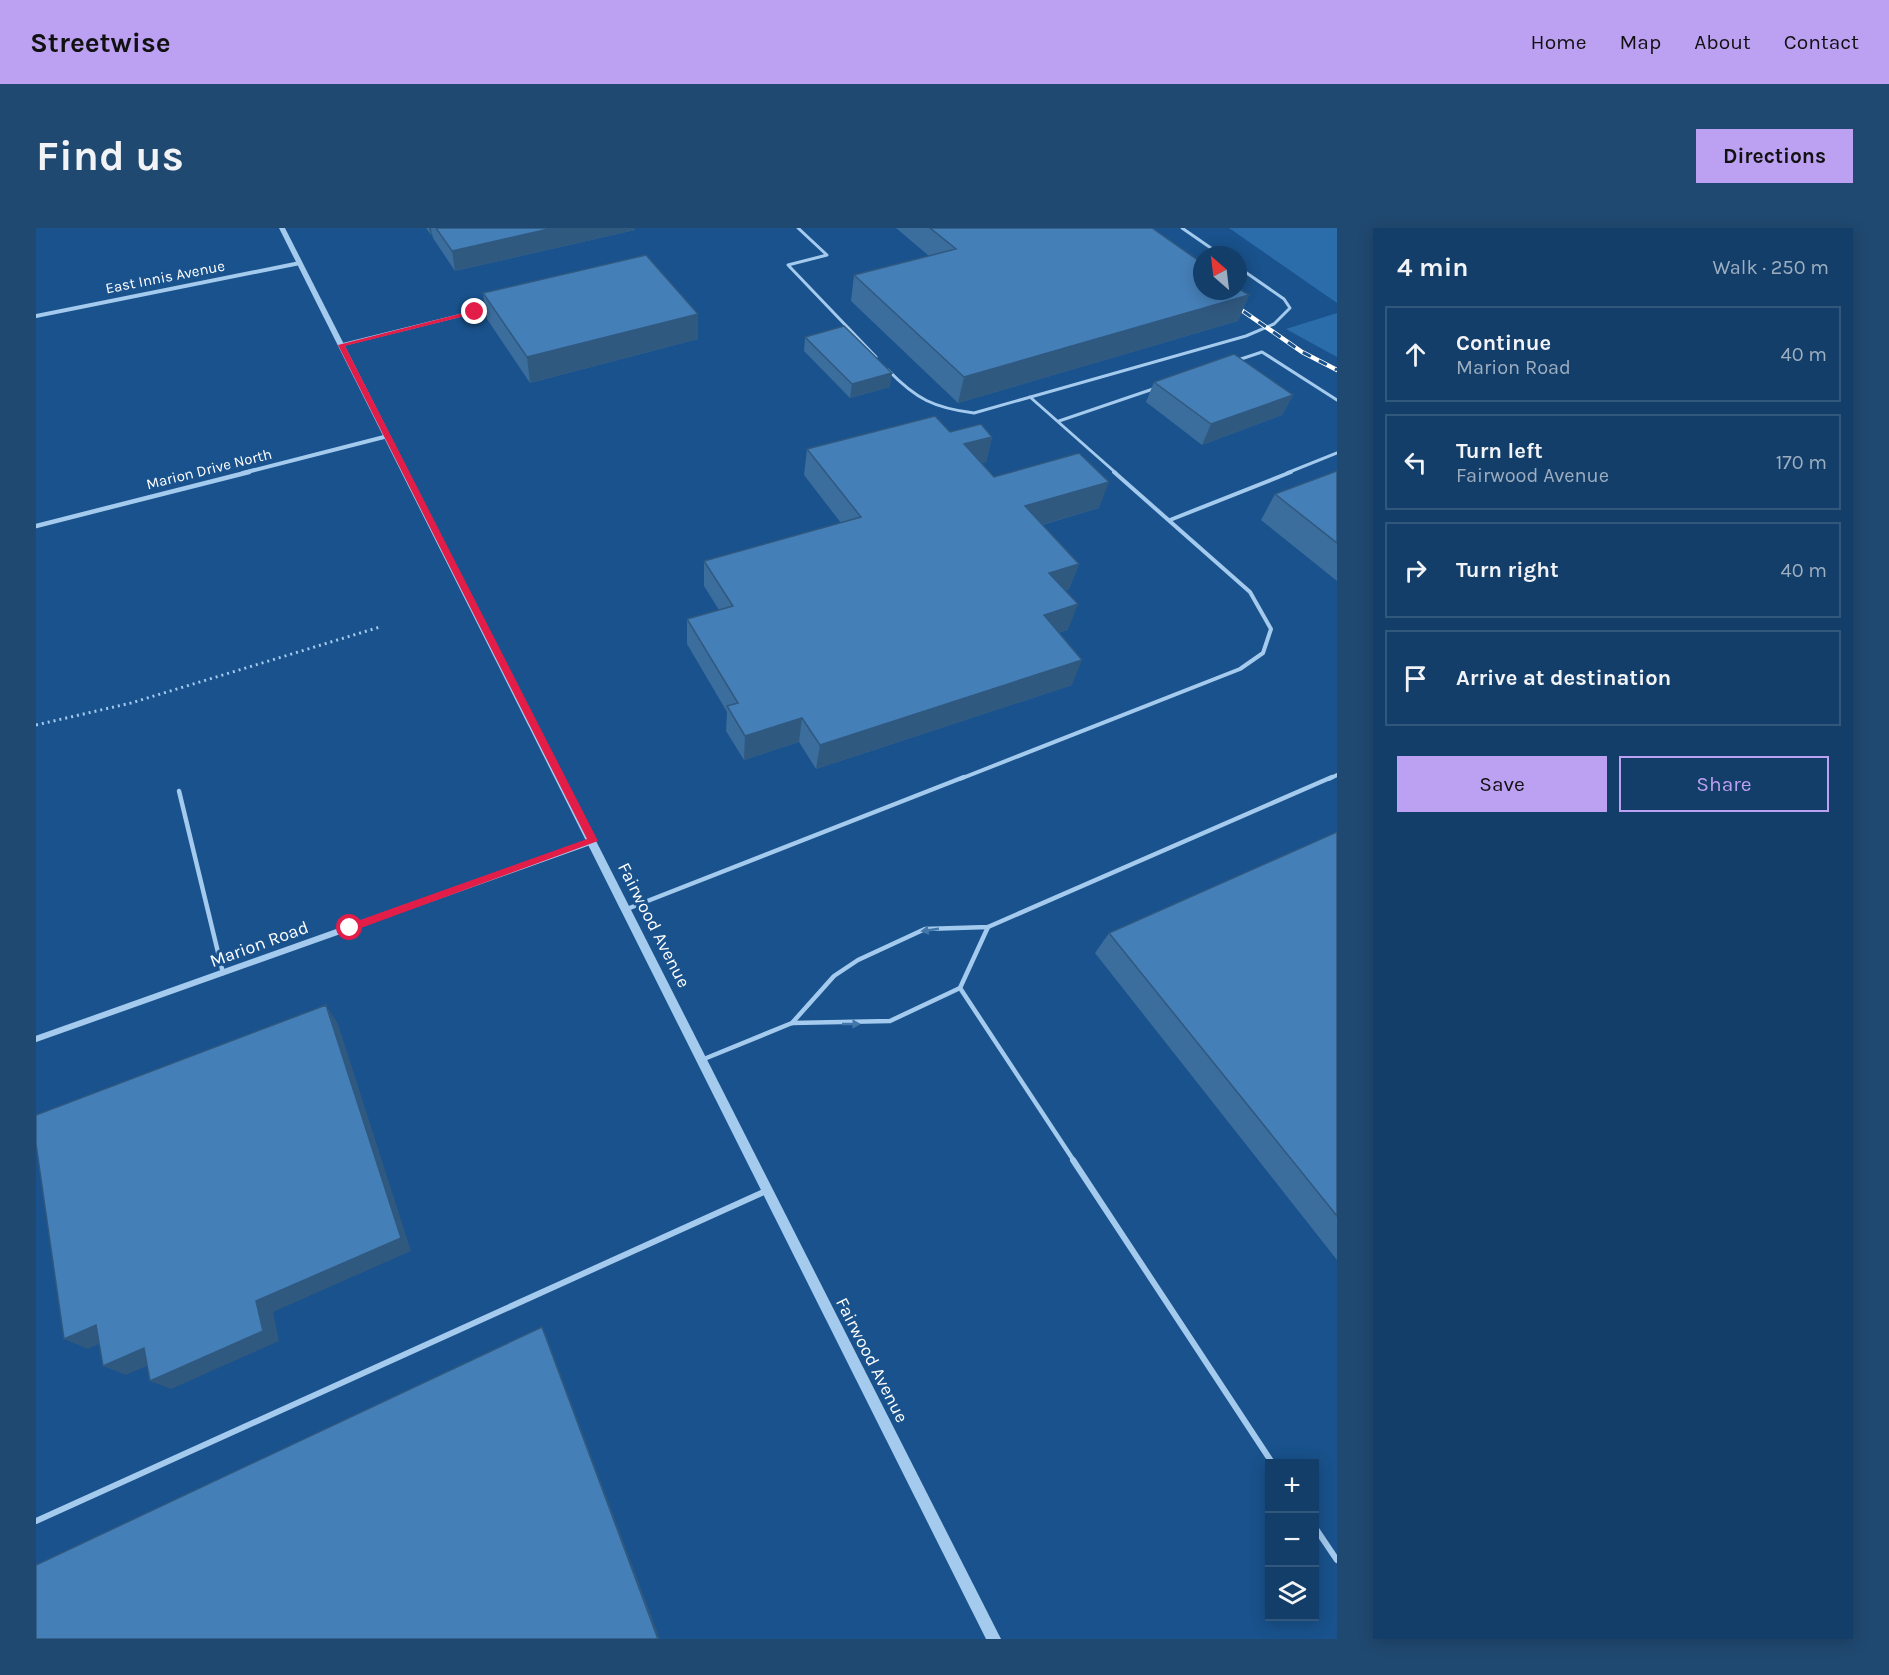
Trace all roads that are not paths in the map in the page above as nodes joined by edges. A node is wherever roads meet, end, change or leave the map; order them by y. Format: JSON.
{"nodes":[{"id":1,"x":282,"y":228,"type":"edge"},
{"id":2,"x":798,"y":228,"type":"edge"},
{"id":3,"x":1182,"y":228,"type":"edge"},
{"id":4,"x":1208,"y":246,"type":"edge"},
{"id":5,"x":300,"y":262,"type":"junction"},
{"id":6,"x":1247,"y":273,"type":"edge"},
{"id":7,"x":496,"y":307,"type":"edge"},
{"id":8,"x":36,"y":316,"type":"edge"},
{"id":9,"x":341,"y":345,"type":"junction"},
{"id":10,"x":1228,"y":364,"type":"edge"},
{"id":11,"x":1161,"y":387,"type":"edge"},
{"id":12,"x":1030,"y":397,"type":"junction"},
{"id":13,"x":1337,"y":400,"type":"edge"},
{"id":14,"x":1059,"y":421,"type":"junction"},
{"id":15,"x":388,"y":436,"type":"junction"},
{"id":16,"x":1337,"y":453,"type":"edge"},
{"id":17,"x":1170,"y":520,"type":"junction"},
{"id":18,"x":36,"y":526,"type":"edge"},
{"id":19,"x":1337,"y":775,"type":"edge"},
{"id":20,"x":179,"y":791,"type":"dead end"},
{"id":21,"x":593,"y":841,"type":"junction"},
{"id":22,"x":627,"y":909,"type":"junction"},
{"id":23,"x":988,"y":927,"type":"junction"},
{"id":24,"x":223,"y":973,"type":"junction"},
{"id":25,"x":960,"y":988,"type":"junction"},
{"id":26,"x":792,"y":1023,"type":"junction"},
{"id":27,"x":36,"y":1040,"type":"edge"},
{"id":28,"x":704,"y":1059,"type":"junction"},
{"id":29,"x":768,"y":1190,"type":"junction"},
{"id":30,"x":1270,"y":1459,"type":"edge"},
{"id":31,"x":36,"y":1521,"type":"edge"},
{"id":32,"x":1319,"y":1533,"type":"edge"},
{"id":33,"x":1337,"y":1560,"type":"edge"},
{"id":34,"x":994,"y":1639,"type":"edge"}],
"edges":[{"from":1,"to":5,"type":"street","name":"Fairwood Avenue"},
{"from":2,"to":12,"type":"lane"},
{"from":3,"to":4,"type":"lane"},
{"from":5,"to":8,"type":"street","name":"East Innis Avenue"},
{"from":5,"to":9,"type":"street","name":"Fairwood Avenue"},
{"from":6,"to":12,"type":"lane"},
{"from":7,"to":9,"type":"lane"},
{"from":9,"to":15,"type":"street","name":"Fairwood Avenue"},
{"from":10,"to":13,"type":"lane"},
{"from":11,"to":14,"type":"lane"},
{"from":12,"to":14,"type":"lane"},
{"from":14,"to":17,"type":"lane"},
{"from":15,"to":18,"type":"street","name":"Marion Drive North"},
{"from":15,"to":21,"type":"street","name":"Fairwood Avenue"},
{"from":16,"to":17,"type":"lane"},
{"from":17,"to":22,"type":"lane"},
{"from":19,"to":23,"type":"lane"},
{"from":20,"to":24,"type":"lane"},
{"from":21,"to":22,"type":"street","name":"Fairwood Avenue"},
{"from":21,"to":24,"type":"street","name":"Marion Road"},
{"from":22,"to":28,"type":"street","name":"Fairwood Avenue"},
{"from":23,"to":25,"type":"lane"},
{"from":23,"to":26,"type":"lane","one_way":true},
{"from":24,"to":27,"type":"street","name":"Marion Road"},
{"from":26,"to":25,"type":"lane","one_way":true},
{"from":25,"to":30,"type":"lane"},
{"from":26,"to":28,"type":"lane"},
{"from":28,"to":29,"type":"street","name":"Fairwood Avenue"},
{"from":29,"to":31,"type":"lane"},
{"from":29,"to":34,"type":"street","name":"Fairwood Avenue"},
{"from":32,"to":33,"type":"lane"}]}
